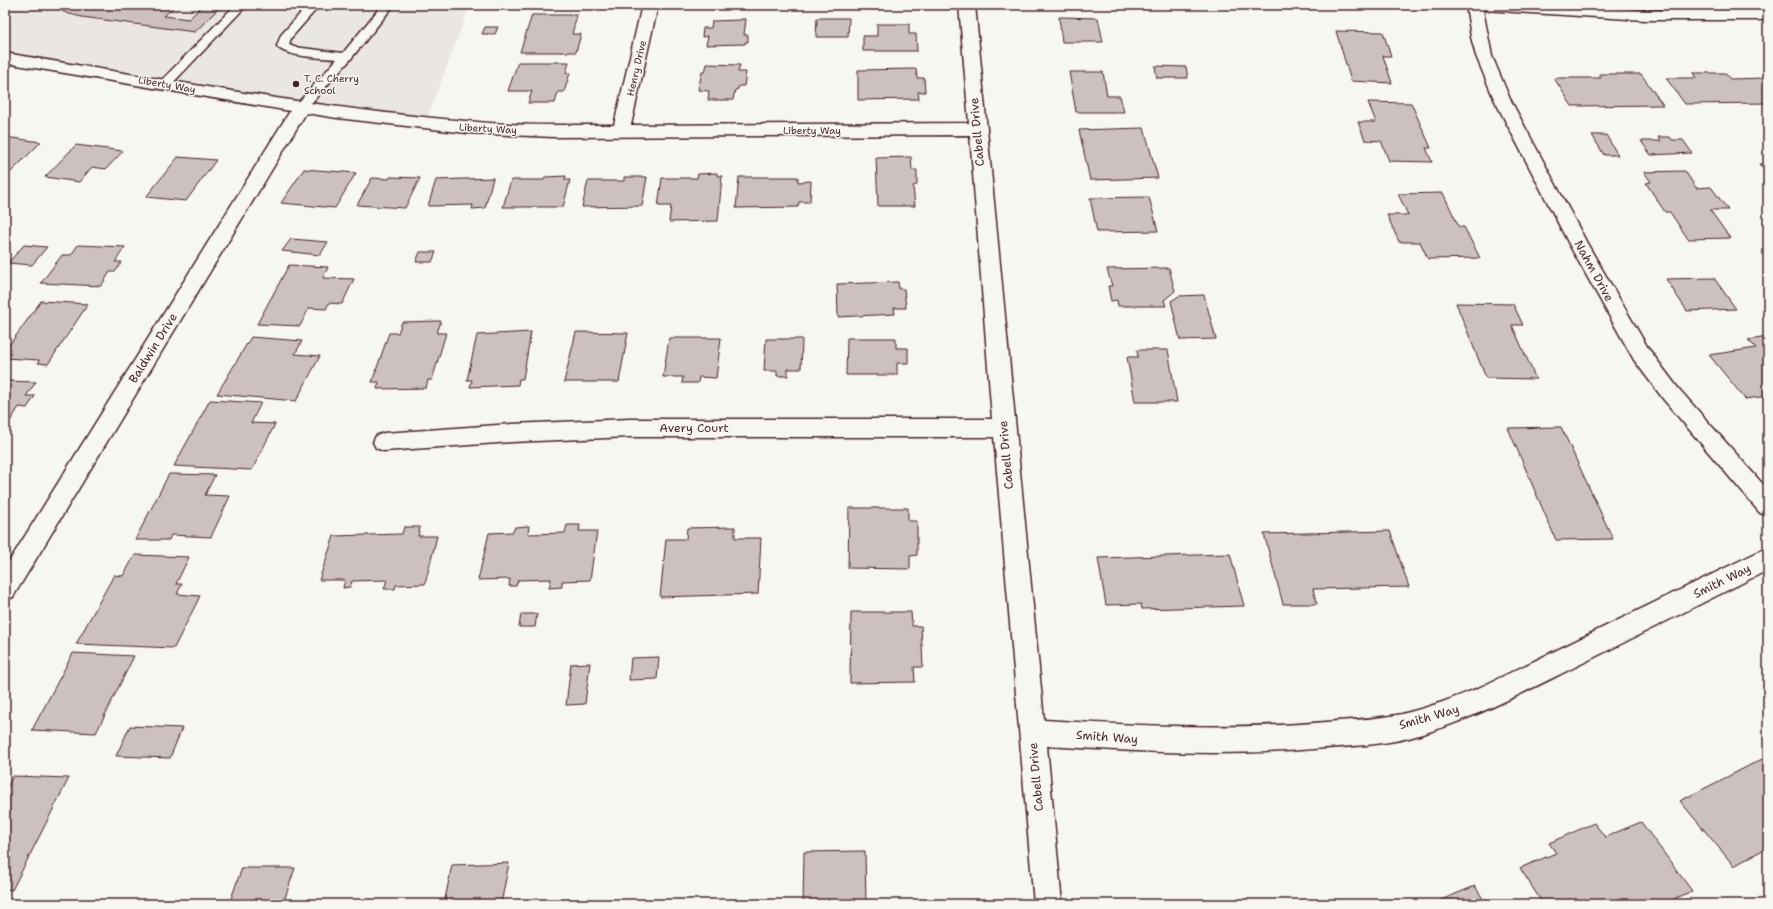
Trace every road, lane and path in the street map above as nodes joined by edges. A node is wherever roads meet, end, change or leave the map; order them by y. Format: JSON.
{"nodes":[{"id":1,"x":241,"y":5,"type":"edge"},
{"id":2,"x":314,"y":5,"type":"edge"},
{"id":3,"x":388,"y":5,"type":"edge"},
{"id":4,"x":650,"y":5,"type":"edge"},
{"id":5,"x":967,"y":5,"type":"edge"},
{"id":6,"x":1475,"y":5,"type":"edge"},
{"id":7,"x":1768,"y":15,"type":"edge"},
{"id":8,"x":346,"y":57,"type":"junction"},
{"id":9,"x":12,"y":59,"type":"edge"},
{"id":10,"x":5,"y":74,"type":"edge"},
{"id":11,"x":165,"y":84,"type":"junction"},
{"id":12,"x":301,"y":107,"type":"junction"},
{"id":13,"x":977,"y":129,"type":"junction"},
{"id":14,"x":621,"y":131,"type":"junction"},
{"id":15,"x":1004,"y":428,"type":"junction"},
{"id":16,"x":384,"y":442,"type":"dead end"},
{"id":17,"x":1768,"y":506,"type":"edge"},
{"id":18,"x":1768,"y":558,"type":"edge"},
{"id":19,"x":5,"y":589,"type":"edge"},
{"id":20,"x":1032,"y":732,"type":"junction"},
{"id":21,"x":1048,"y":904,"type":"edge"}],
"edges":[{"from":1,"to":11,"type":"lane"},
{"from":2,"to":8,"type":"lane"},
{"from":3,"to":8,"type":"lane"},
{"from":4,"to":14,"type":"street","name":"Henry Drive"},
{"from":5,"to":13,"type":"street","name":"Cabell Drive"},
{"from":6,"to":7,"type":"street"},
{"from":6,"to":17,"type":"street","name":"Nahm Drive"},
{"from":8,"to":12,"type":"lane"},
{"from":9,"to":10,"type":"street"},
{"from":9,"to":11,"type":"street","name":"Liberty Way"},
{"from":11,"to":12,"type":"street","name":"Liberty Way"},
{"from":12,"to":14,"type":"street","name":"Liberty Way"},
{"from":12,"to":19,"type":"street","name":"Baldwin Drive"},
{"from":13,"to":14,"type":"street","name":"Liberty Way"},
{"from":13,"to":15,"type":"street","name":"Cabell Drive"},
{"from":15,"to":16,"type":"street","name":"Avery Court"},
{"from":15,"to":20,"type":"street","name":"Cabell Drive"},
{"from":18,"to":20,"type":"street","name":"Smith Way"},
{"from":20,"to":21,"type":"street","name":"Cabell Drive"}]}
